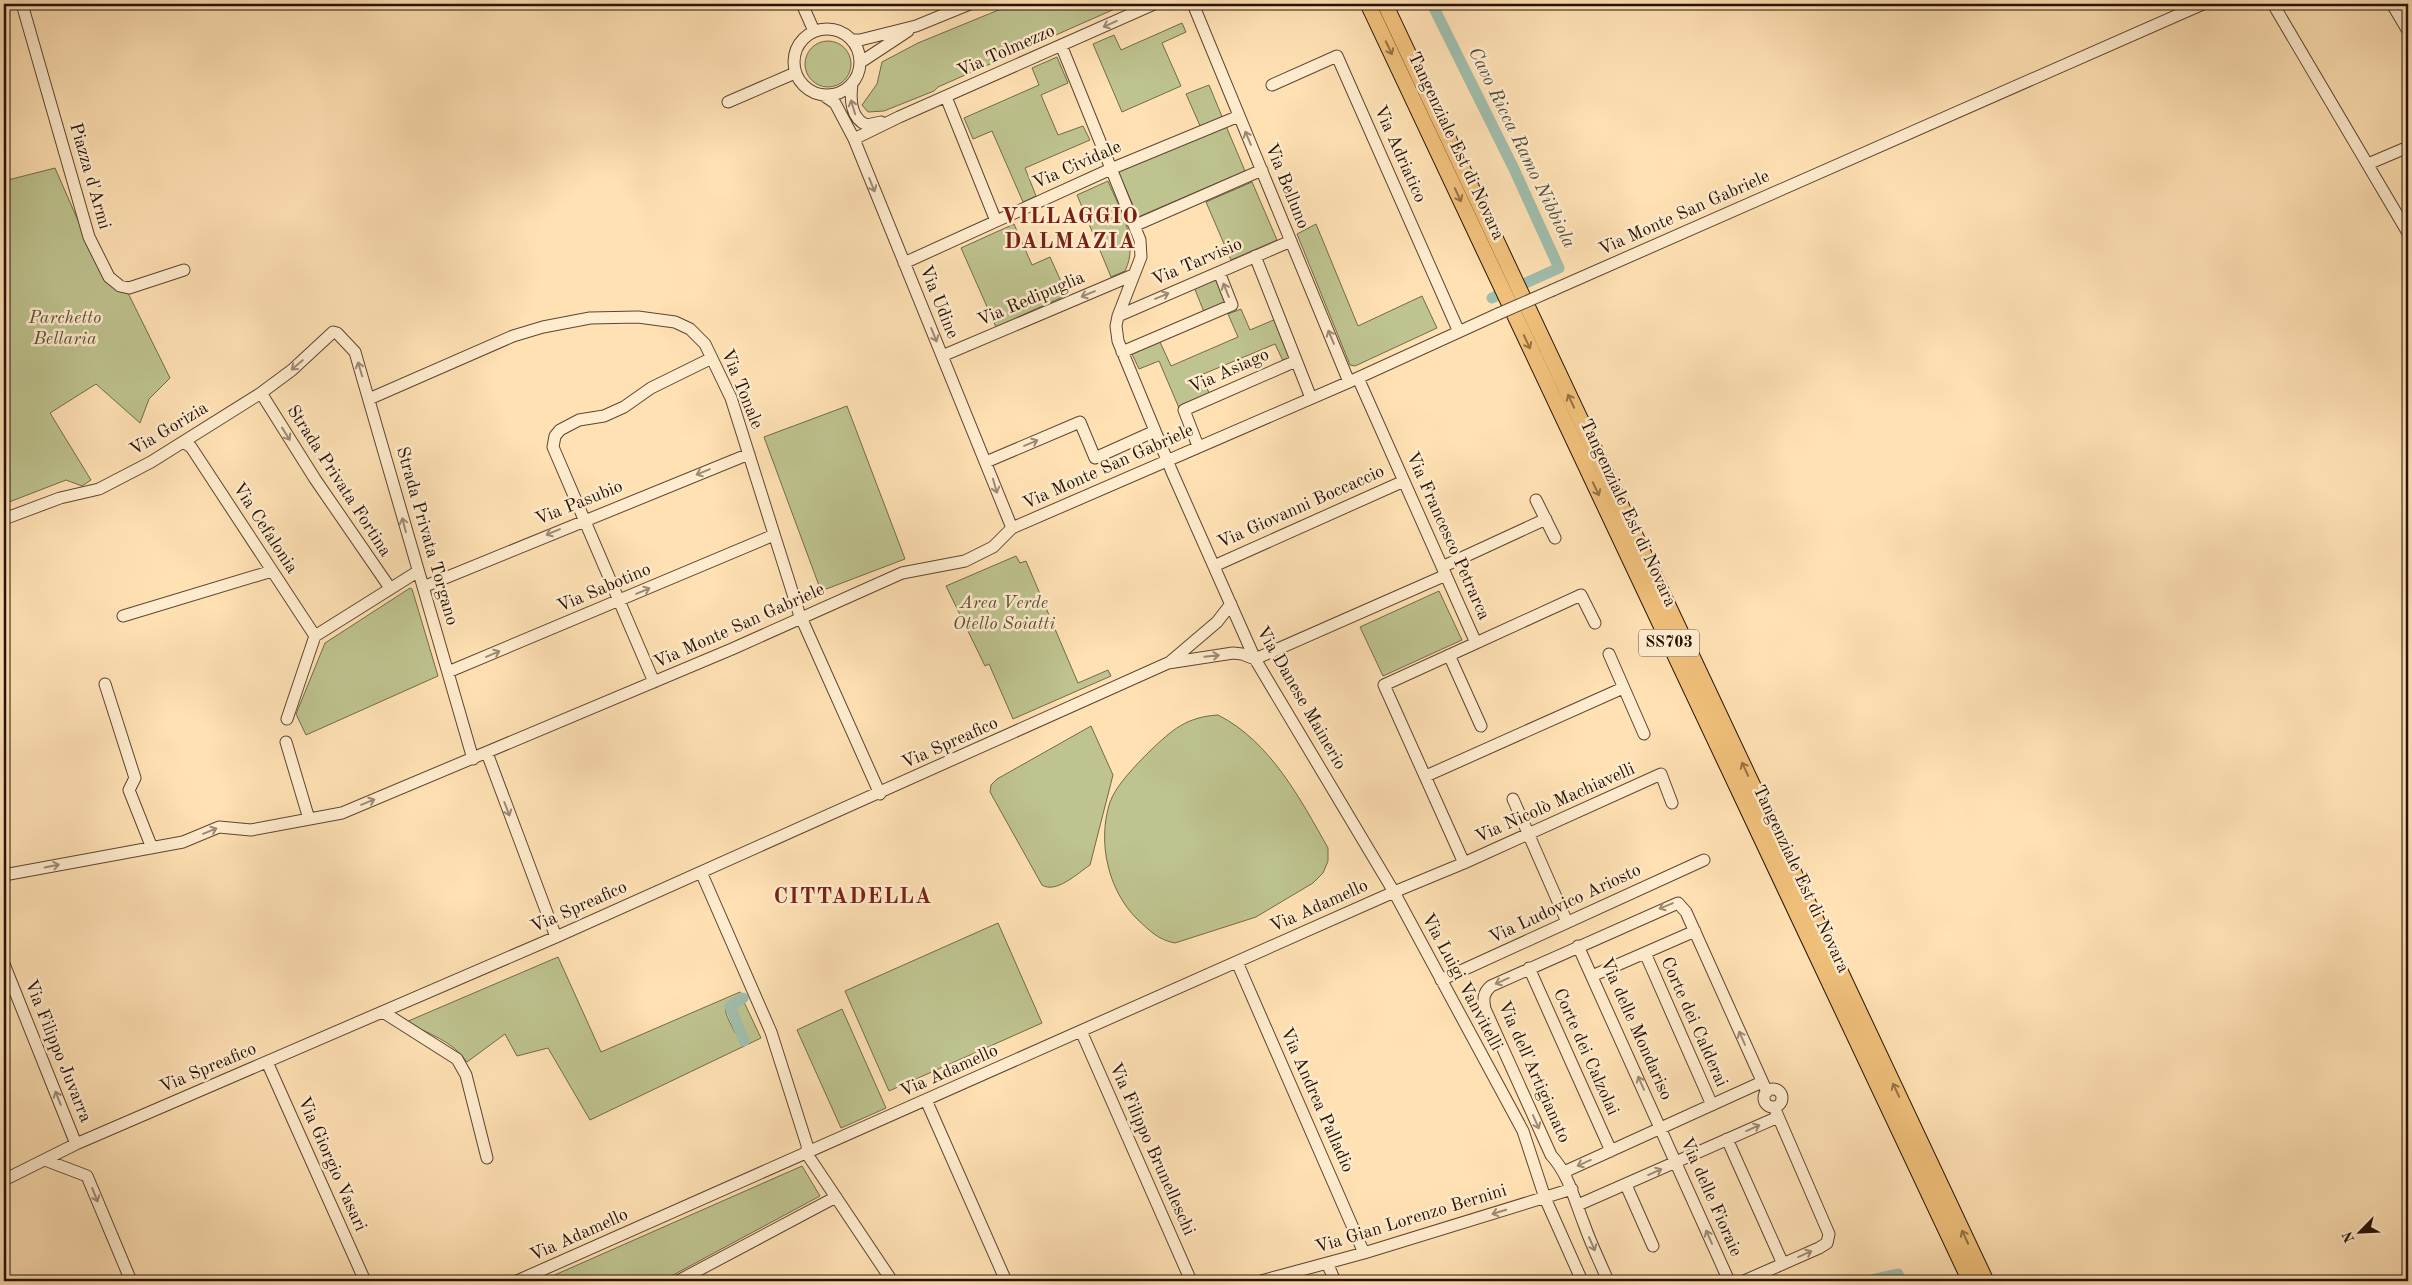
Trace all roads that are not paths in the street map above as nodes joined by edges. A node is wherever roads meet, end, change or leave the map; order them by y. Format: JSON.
{"nodes":[{"id":1,"x":22,"y":4,"type":"edge"},
{"id":2,"x":802,"y":4,"type":"edge"},
{"id":3,"x":970,"y":4,"type":"edge"},
{"id":4,"x":1154,"y":4,"type":"edge"},
{"id":5,"x":1193,"y":4,"type":"edge"},
{"id":6,"x":1368,"y":4,"type":"edge"},
{"id":7,"x":1385,"y":4,"type":"edge"},
{"id":8,"x":2204,"y":4,"type":"edge"},
{"id":9,"x":2273,"y":4,"type":"edge"},
{"id":10,"x":2392,"y":4,"type":"edge"},
{"id":11,"x":916,"y":26,"type":"junction"},
{"id":12,"x":814,"y":31,"type":"junction"},
{"id":13,"x":2408,"y":31,"type":"edge"},
{"id":14,"x":852,"y":40,"type":"junction"},
{"id":15,"x":1061,"y":45,"type":"junction"},
{"id":16,"x":861,"y":62,"type":"junction"},
{"id":17,"x":795,"y":73,"type":"junction"},
{"id":18,"x":852,"y":84,"type":"junction"},
{"id":19,"x":1272,"y":85,"type":"dead end"},
{"id":20,"x":823,"y":95,"type":"junction"},
{"id":21,"x":946,"y":97,"type":"junction"},
{"id":22,"x":728,"y":102,"type":"dead end"},
{"id":23,"x":899,"y":116,"type":"junction"},
{"id":24,"x":1239,"y":116,"type":"junction"},
{"id":25,"x":854,"y":139,"type":"junction"},
{"id":26,"x":2408,"y":147,"type":"edge"},
{"id":27,"x":2368,"y":164,"type":"junction"},
{"id":28,"x":1113,"y":168,"type":"junction"},
{"id":29,"x":1262,"y":170,"type":"junction"},
{"id":30,"x":996,"y":221,"type":"junction"},
{"id":31,"x":1136,"y":225,"type":"junction"},
{"id":32,"x":2408,"y":233,"type":"edge"},
{"id":33,"x":1291,"y":241,"type":"junction"},
{"id":34,"x":1255,"y":256,"type":"junction"},
{"id":35,"x":904,"y":263,"type":"junction"},
{"id":36,"x":184,"y":270,"type":"dead end"},
{"id":37,"x":1219,"y":272,"type":"junction"},
{"id":38,"x":1133,"y":275,"type":"junction"},
{"id":39,"x":1118,"y":316,"type":"junction"},
{"id":40,"x":333,"y":332,"type":"joint"},
{"id":41,"x":1459,"y":332,"type":"junction"},
{"id":42,"x":1122,"y":352,"type":"junction"},
{"id":43,"x":942,"y":356,"type":"junction"},
{"id":44,"x":712,"y":358,"type":"junction"},
{"id":45,"x":1296,"y":361,"type":"junction"},
{"id":46,"x":1354,"y":380,"type":"junction"},
{"id":47,"x":260,"y":392,"type":"junction"},
{"id":48,"x":1311,"y":398,"type":"junction"},
{"id":49,"x":369,"y":400,"type":"junction"},
{"id":50,"x":1155,"y":431,"type":"junction"},
{"id":51,"x":183,"y":442,"type":"junction"},
{"id":52,"x":1198,"y":446,"type":"junction"},
{"id":53,"x":749,"y":454,"type":"junction"},
{"id":54,"x":1167,"y":460,"type":"junction"},
{"id":55,"x":986,"y":462,"type":"junction"},
{"id":56,"x":1404,"y":481,"type":"junction"},
{"id":57,"x":1536,"y":500,"type":"dead end"},
{"id":58,"x":4,"y":519,"type":"edge"},
{"id":59,"x":584,"y":519,"type":"junction"},
{"id":60,"x":1546,"y":519,"type":"junction"},
{"id":61,"x":1012,"y":528,"type":"junction"},
{"id":62,"x":774,"y":535,"type":"junction"},
{"id":63,"x":1555,"y":538,"type":"dead end"},
{"id":64,"x":1214,"y":566,"type":"junction"},
{"id":65,"x":272,"y":571,"type":"junction"},
{"id":66,"x":1444,"y":571,"type":"junction"},
{"id":67,"x":417,"y":572,"type":"junction"},
{"id":68,"x":423,"y":586,"type":"junction"},
{"id":69,"x":390,"y":588,"type":"junction"},
{"id":70,"x":619,"y":601,"type":"junction"},
{"id":71,"x":1231,"y":604,"type":"junction"},
{"id":72,"x":123,"y":616,"type":"dead end"},
{"id":73,"x":802,"y":618,"type":"junction"},
{"id":74,"x":1594,"y":624,"type":"dead end"},
{"id":75,"x":315,"y":636,"type":"junction"},
{"id":76,"x":1476,"y":643,"type":"junction"},
{"id":77,"x":1609,"y":654,"type":"dead end"},
{"id":78,"x":1449,"y":655,"type":"junction"},
{"id":79,"x":1255,"y":659,"type":"junction"},
{"id":80,"x":1168,"y":663,"type":"junction"},
{"id":81,"x":448,"y":672,"type":"junction"},
{"id":82,"x":654,"y":682,"type":"junction"},
{"id":83,"x":105,"y":684,"type":"dead end"},
{"id":84,"x":1624,"y":688,"type":"junction"},
{"id":85,"x":287,"y":719,"type":"dead end"},
{"id":86,"x":1481,"y":726,"type":"dead end"},
{"id":87,"x":1644,"y":734,"type":"dead end"},
{"id":88,"x":286,"y":742,"type":"dead end"},
{"id":89,"x":486,"y":753,"type":"junction"},
{"id":90,"x":473,"y":760,"type":"junction"},
{"id":91,"x":1426,"y":776,"type":"junction"},
{"id":92,"x":880,"y":794,"type":"junction"},
{"id":93,"x":1513,"y":799,"type":"dead end"},
{"id":94,"x":1672,"y":803,"type":"dead end"},
{"id":95,"x":308,"y":819,"type":"junction"},
{"id":96,"x":1528,"y":834,"type":"junction"},
{"id":97,"x":152,"y":848,"type":"junction"},
{"id":98,"x":1704,"y":860,"type":"dead end"},
{"id":99,"x":1464,"y":863,"type":"junction"},
{"id":100,"x":701,"y":872,"type":"junction"},
{"id":101,"x":4,"y":875,"type":"edge"},
{"id":102,"x":1394,"y":892,"type":"junction"},
{"id":103,"x":1567,"y":922,"type":"junction"},
{"id":104,"x":1694,"y":931,"type":"junction"},
{"id":105,"x":556,"y":937,"type":"junction"},
{"id":106,"x":1578,"y":946,"type":"junction"},
{"id":107,"x":1645,"y":953,"type":"junction"},
{"id":108,"x":4,"y":954,"type":"edge"},
{"id":109,"x":1236,"y":962,"type":"junction"},
{"id":110,"x":5,"y":968,"type":"edge"},
{"id":111,"x":1529,"y":968,"type":"junction"},
{"id":112,"x":1592,"y":976,"type":"junction"},
{"id":113,"x":1441,"y":980,"type":"junction"},
{"id":114,"x":383,"y":1012,"type":"junction"},
{"id":115,"x":1081,"y":1031,"type":"junction"},
{"id":116,"x":267,"y":1062,"type":"junction"},
{"id":117,"x":1765,"y":1087,"type":"junction"},
{"id":118,"x":926,"y":1100,"type":"junction"},
{"id":119,"x":1712,"y":1104,"type":"junction"},
{"id":120,"x":1776,"y":1112,"type":"junction"},
{"id":121,"x":1660,"y":1128,"type":"junction"},
{"id":122,"x":1727,"y":1139,"type":"junction"},
{"id":123,"x":76,"y":1144,"type":"junction"},
{"id":124,"x":1611,"y":1151,"type":"junction"},
{"id":125,"x":806,"y":1154,"type":"junction"},
{"id":126,"x":487,"y":1158,"type":"dead end"},
{"id":127,"x":44,"y":1160,"type":"junction"},
{"id":128,"x":1676,"y":1162,"type":"junction"},
{"id":129,"x":1564,"y":1172,"type":"junction"},
{"id":130,"x":4,"y":1180,"type":"edge"},
{"id":131,"x":1626,"y":1185,"type":"junction"},
{"id":132,"x":1572,"y":1189,"type":"junction"},
{"id":133,"x":836,"y":1197,"type":"junction"},
{"id":134,"x":1545,"y":1198,"type":"junction"},
{"id":135,"x":1578,"y":1206,"type":"junction"},
{"id":136,"x":1653,"y":1246,"type":"dead end"},
{"id":137,"x":1364,"y":1253,"type":"junction"},
{"id":138,"x":1327,"y":1263,"type":"junction"},
{"id":139,"x":1783,"y":1264,"type":"junction"},
{"id":140,"x":130,"y":1281,"type":"edge"},
{"id":141,"x":365,"y":1281,"type":"edge"},
{"id":142,"x":517,"y":1281,"type":"edge"},
{"id":143,"x":678,"y":1281,"type":"edge"},
{"id":144,"x":892,"y":1281,"type":"edge"},
{"id":145,"x":1006,"y":1281,"type":"edge"},
{"id":146,"x":1191,"y":1281,"type":"edge"},
{"id":147,"x":1260,"y":1281,"type":"edge"},
{"id":148,"x":1335,"y":1281,"type":"edge"},
{"id":149,"x":1582,"y":1281,"type":"edge"},
{"id":150,"x":1608,"y":1281,"type":"edge"},
{"id":151,"x":1729,"y":1281,"type":"edge"},
{"id":152,"x":1744,"y":1281,"type":"edge"},
{"id":153,"x":1970,"y":1281,"type":"edge"},
{"id":154,"x":1986,"y":1281,"type":"edge"}],
"edges":[{"from":1,"to":36,"type":"street","name":"Piazza d'Armi"},
{"from":2,"to":12,"type":"street"},
{"from":3,"to":11,"type":"street"},
{"from":4,"to":15,"type":"street","name":"Via Tolmezzo","one_way":true},
{"from":5,"to":24,"type":"street","name":"Via Belluno"},
{"from":6,"to":153,"type":"highway","name":"Tangenziale Est di Novara","number":"SS703","one_way":true},
{"from":154,"to":7,"type":"highway","name":"Tangenziale Est di Novara","number":"SS703","one_way":true},
{"from":8,"to":41,"type":"street","name":"Via Monte San Gabriele","bridge":true},
{"from":9,"to":27,"type":"street"},
{"from":10,"to":13,"type":"street"},
{"from":11,"to":14,"type":"street"},
{"from":11,"to":16,"type":"street"},
{"from":12,"to":14,"type":"street"},
{"from":12,"to":17,"type":"street"},
{"from":14,"to":16,"type":"street"},
{"from":15,"to":21,"type":"street","name":"Via Tolmezzo"},
{"from":15,"to":28,"type":"street","name":"Via Danese Mainerio"},
{"from":16,"to":18,"type":"street"},
{"from":17,"to":20,"type":"street"},
{"from":17,"to":22,"type":"street"},
{"from":18,"to":20,"type":"street"},
{"from":23,"to":18,"type":"street","name":"Via Tolmezzo","one_way":true},
{"from":19,"to":41,"type":"street","name":"Via Adriatico"},
{"from":20,"to":25,"type":"street","name":"Via Udine"},
{"from":21,"to":23,"type":"street","name":"Via Tolmezzo"},
{"from":21,"to":30,"type":"street"},
{"from":23,"to":25,"type":"street","name":"Via Tolmezzo"},
{"from":24,"to":28,"type":"street","name":"Via Cividale"},
{"from":29,"to":24,"type":"street","name":"Via Belluno","one_way":true},
{"from":25,"to":35,"type":"street","name":"Via Udine","one_way":true},
{"from":26,"to":27,"type":"street"},
{"from":27,"to":32,"type":"street"},
{"from":28,"to":30,"type":"street","name":"Via Cividale"},
{"from":28,"to":31,"type":"street","name":"Via Danese Mainerio"},
{"from":29,"to":31,"type":"street"},
{"from":29,"to":33,"type":"street","name":"Via Belluno"},
{"from":30,"to":35,"type":"street","name":"Via Cividale"},
{"from":31,"to":38,"type":"street","name":"Via Danese Mainerio"},
{"from":33,"to":34,"type":"street","name":"Via Tarvisio"},
{"from":46,"to":33,"type":"street","name":"Via Belluno","one_way":true},
{"from":34,"to":37,"type":"street","name":"Via Tarvisio"},
{"from":34,"to":45,"type":"street"},
{"from":35,"to":43,"type":"street","name":"Via Udine","one_way":true},
{"from":39,"to":37,"type":"street","name":"Via Tarvisio","one_way":true},
{"from":42,"to":37,"type":"street","one_way":true},
{"from":38,"to":39,"type":"street","name":"Via Danese Mainerio"},
{"from":38,"to":43,"type":"street","name":"Via Redipuglia","one_way":true},
{"from":39,"to":42,"type":"street","name":"Via Danese Mainerio"},
{"from":40,"to":47,"type":"street","name":"Via Gorizia","one_way":true},
{"from":49,"to":40,"type":"street","name":"Strada Privata Torgano","one_way":true},
{"from":41,"to":46,"type":"street","name":"Via Monte San Gabriele"},
{"from":42,"to":50,"type":"street","name":"Via Danese Mainerio"},
{"from":43,"to":55,"type":"street","name":"Via Udine"},
{"from":44,"to":49,"type":"street","name":"Via Tonale"},
{"from":44,"to":53,"type":"street","name":"Via Tonale"},
{"from":44,"to":59,"type":"street"},
{"from":45,"to":48,"type":"street"},
{"from":45,"to":52,"type":"street","name":"Via Asiago"},
{"from":46,"to":48,"type":"street","name":"Via Monte San Gabriele"},
{"from":46,"to":56,"type":"street","name":"Via Francesco Petrarca"},
{"from":47,"to":51,"type":"street","name":"Via Gorizia"},
{"from":47,"to":69,"type":"street","name":"Strada Privata Fortina","one_way":true},
{"from":48,"to":52,"type":"street","name":"Via Monte San Gabriele"},
{"from":67,"to":49,"type":"street","name":"Strada Privata Torgano","one_way":true},
{"from":50,"to":54,"type":"street","name":"Via Danese Mainerio"},
{"from":55,"to":50,"type":"street","one_way":true},
{"from":51,"to":58,"type":"street","name":"Via Gorizia"},
{"from":51,"to":65,"type":"street","name":"Via Cefalonia"},
{"from":52,"to":54,"type":"street","name":"Via Monte San Gabriele"},
{"from":53,"to":59,"type":"street","name":"Via Pasubio","one_way":true},
{"from":53,"to":62,"type":"street","name":"Via Tonale"},
{"from":54,"to":61,"type":"street","name":"Via Monte San Gabriele"},
{"from":54,"to":64,"type":"street","name":"Via Danese Mainerio"},
{"from":55,"to":61,"type":"street","name":"Via Udine","one_way":true},
{"from":56,"to":64,"type":"street","name":"Via Giovanni Boccaccio"},
{"from":56,"to":66,"type":"street","name":"Via Francesco Petrarca"},
{"from":57,"to":60,"type":"street"},
{"from":59,"to":68,"type":"street","name":"Via Pasubio","one_way":true},
{"from":59,"to":70,"type":"street"},
{"from":60,"to":63,"type":"street"},
{"from":60,"to":66,"type":"street"},
{"from":61,"to":73,"type":"street","name":"Via Monte San Gabriele"},
{"from":70,"to":62,"type":"street","name":"Via Sabotino","one_way":true},
{"from":62,"to":73,"type":"street","name":"Via Tonale"},
{"from":64,"to":71,"type":"street","name":"Via Danese Mainerio"},
{"from":65,"to":72,"type":"street"},
{"from":65,"to":75,"type":"street","name":"Via Cefalonia"},
{"from":66,"to":76,"type":"street","name":"Via Francesco Petrarca"},
{"from":66,"to":79,"type":"street"},
{"from":67,"to":68,"type":"street","name":"Strada Privata Torgano"},
{"from":67,"to":69,"type":"street"},
{"from":68,"to":81,"type":"street","name":"Strada Privata Torgano"},
{"from":69,"to":75,"type":"street"},
{"from":81,"to":70,"type":"street","name":"Via Sabotino","one_way":true},
{"from":70,"to":82,"type":"street"},
{"from":71,"to":79,"type":"street","name":"Via Danese Mainerio"},
{"from":71,"to":80,"type":"street","name":"Via Spreafico"},
{"from":73,"to":82,"type":"street","name":"Via Monte San Gabriele"},
{"from":73,"to":92,"type":"street","name":"Via Tonale"},
{"from":74,"to":76,"type":"street"},
{"from":75,"to":85,"type":"street"},
{"from":76,"to":78,"type":"street","name":"Via Francesco Petrarca"},
{"from":77,"to":84,"type":"street"},
{"from":78,"to":86,"type":"street"},
{"from":78,"to":91,"type":"street","name":"Via Francesco Petrarca"},
{"from":80,"to":79,"type":"street","name":"Via Spreafico","one_way":true},
{"from":79,"to":102,"type":"street","name":"Via Danese Mainerio"},
{"from":80,"to":92,"type":"street","name":"Via Spreafico"},
{"from":81,"to":90,"type":"street","name":"Strada Privata Torgano"},
{"from":82,"to":89,"type":"street","name":"Via Monte San Gabriele"},
{"from":83,"to":97,"type":"street"},
{"from":84,"to":87,"type":"street"},
{"from":84,"to":91,"type":"street"},
{"from":88,"to":95,"type":"street"},
{"from":89,"to":90,"type":"street","name":"Via Monte San Gabriele"},
{"from":89,"to":105,"type":"street","one_way":true},
{"from":95,"to":90,"type":"street","name":"Via Monte San Gabriele","one_way":true},
{"from":91,"to":99,"type":"street","name":"Via Francesco Petrarca"},
{"from":92,"to":100,"type":"street","name":"Via Spreafico"},
{"from":93,"to":96,"type":"street"},
{"from":94,"to":96,"type":"street","name":"Via Nicolò Machiavelli"},
{"from":97,"to":95,"type":"street","name":"Via Monte San Gabriele","one_way":true},
{"from":96,"to":99,"type":"street","name":"Via Nicolò Machiavelli"},
{"from":96,"to":103,"type":"street"},
{"from":101,"to":97,"type":"street","name":"Via Monte San Gabriele","one_way":true},
{"from":98,"to":103,"type":"street","name":"Via Ludovico Ariosto"},
{"from":99,"to":102,"type":"street"},
{"from":100,"to":105,"type":"street","name":"Via Spreafico"},
{"from":100,"to":125,"type":"street"},
{"from":102,"to":109,"type":"street","name":"Via Adamello"},
{"from":102,"to":113,"type":"street","name":"Via Luigi Vanvitelli"},
{"from":103,"to":113,"type":"street","name":"Via Ludovico Ariosto"},
{"from":104,"to":106,"type":"street","name":"Via dell'Artigianato","one_way":true},
{"from":104,"to":107,"type":"street"},
{"from":117,"to":104,"type":"street","name":"Via dell'Artigianato","one_way":true},
{"from":105,"to":114,"type":"street","name":"Via Spreafico"},
{"from":106,"to":111,"type":"street","name":"Via dell'Artigianato"},
{"from":106,"to":112,"type":"street","name":"Via delle Mondariso"},
{"from":107,"to":112,"type":"street"},
{"from":107,"to":119,"type":"street","name":"Corte dei Calderai"},
{"from":108,"to":110,"type":"street","name":"Via Filippo Juvarra"},
{"from":109,"to":115,"type":"street","name":"Via Adamello"},
{"from":109,"to":137,"type":"street","name":"Via Andrea Palladio"},
{"from":123,"to":110,"type":"street","name":"Via Filippo Juvarra","one_way":true},
{"from":111,"to":124,"type":"street","name":"Corte dei Calzolai"},
{"from":111,"to":129,"type":"street","name":"Via dell'Artigianato","one_way":true},
{"from":121,"to":112,"type":"street","name":"Via delle Mondariso","one_way":true},
{"from":113,"to":134,"type":"street","name":"Via Luigi Vanvitelli"},
{"from":114,"to":116,"type":"street","name":"Via Spreafico"},
{"from":114,"to":126,"type":"street"},
{"from":115,"to":118,"type":"street","name":"Via Adamello"},
{"from":115,"to":146,"type":"street","name":"Via Filippo Brunelleschi"},
{"from":116,"to":123,"type":"street","name":"Via Spreafico"},
{"from":116,"to":141,"type":"street","name":"Via Giorgio Vasari"},
{"from":117,"to":119,"type":"street"},
{"from":117,"to":120,"type":"street"},
{"from":118,"to":125,"type":"street","name":"Via Adamello"},
{"from":118,"to":145,"type":"street"},
{"from":119,"to":121,"type":"street"},
{"from":122,"to":120,"type":"street","one_way":true},
{"from":139,"to":120,"type":"street","one_way":true},
{"from":121,"to":124,"type":"street"},
{"from":121,"to":128,"type":"street","name":"Via delle Fioraie"},
{"from":122,"to":128,"type":"street"},
{"from":122,"to":139,"type":"street"},
{"from":123,"to":127,"type":"street","name":"Via Spreafico"},
{"from":124,"to":129,"type":"street","one_way":true},
{"from":125,"to":133,"type":"street"},
{"from":125,"to":142,"type":"street","name":"Via Adamello"},
{"from":127,"to":130,"type":"street","name":"Via Spreafico"},
{"from":127,"to":140,"type":"street","one_way":true},
{"from":131,"to":128,"type":"street","one_way":true},
{"from":151,"to":128,"type":"street","name":"Via delle Fioraie","one_way":true},
{"from":129,"to":132,"type":"street","name":"Via dell'Artigianato"},
{"from":131,"to":135,"type":"street"},
{"from":131,"to":136,"type":"street"},
{"from":132,"to":134,"type":"street","name":"Via Gian Lorenzo Bernini"},
{"from":132,"to":135,"type":"street","name":"Via dell'Artigianato"},
{"from":133,"to":143,"type":"street"},
{"from":133,"to":144,"type":"street"},
{"from":134,"to":137,"type":"street","name":"Via Gian Lorenzo Bernini","one_way":true},
{"from":134,"to":149,"type":"street","name":"Via Luigi Vanvitelli"},
{"from":135,"to":150,"type":"street","name":"Via dell'Artigianato","one_way":true},
{"from":137,"to":138,"type":"street","name":"Via Gian Lorenzo Bernini"},
{"from":138,"to":147,"type":"street","name":"Via Gian Lorenzo Bernini"},
{"from":138,"to":148,"type":"street"},
{"from":139,"to":152,"type":"street"}]}
